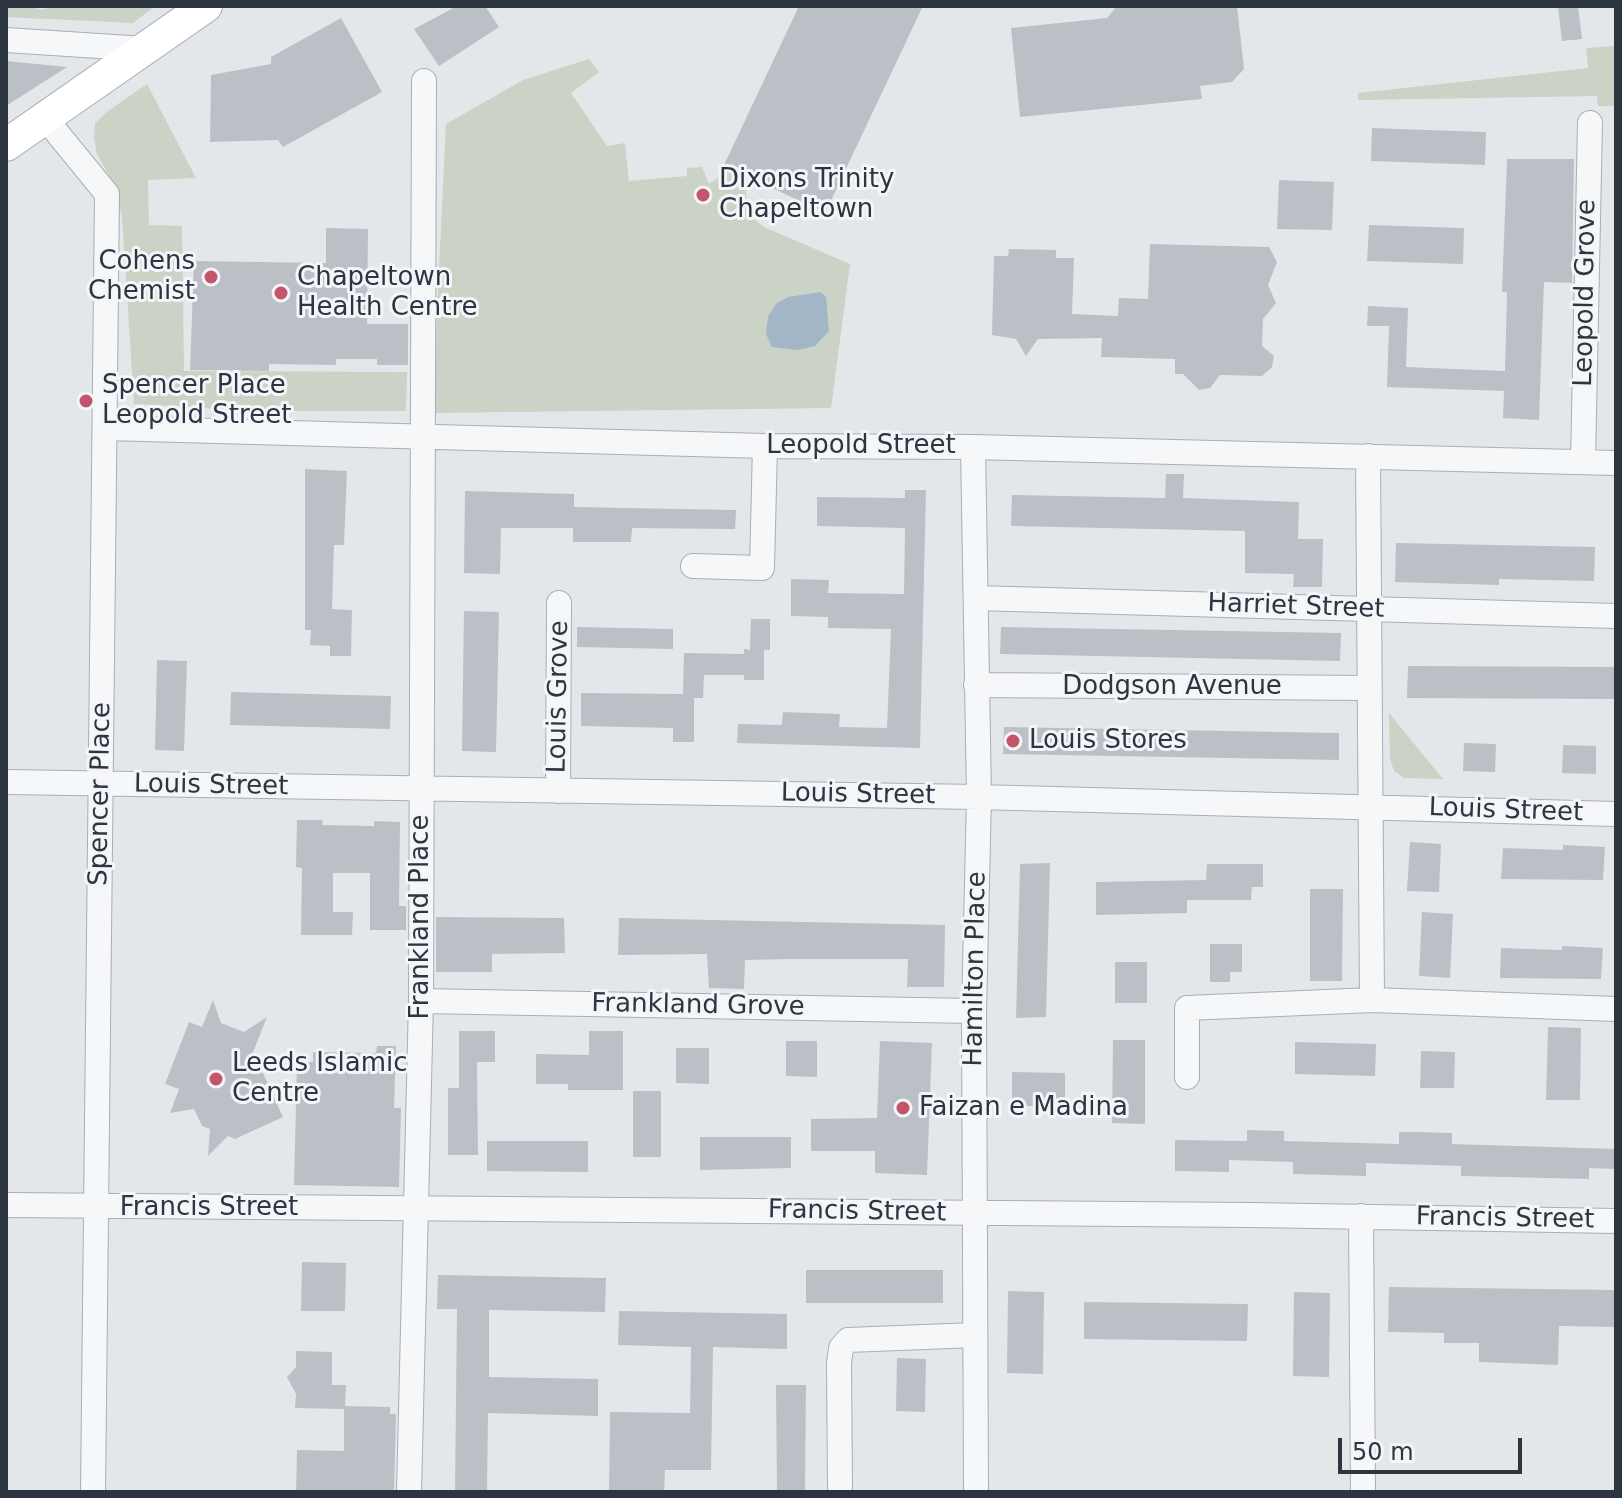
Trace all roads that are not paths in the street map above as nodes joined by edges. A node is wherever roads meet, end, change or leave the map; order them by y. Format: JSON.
{"nodes":[{"id":1,"x":206,"y":6,"type":"edge"},
{"id":2,"x":6,"y":40,"type":"edge"},
{"id":3,"x":145,"y":49,"type":"junction"},
{"id":4,"x":424,"y":81,"type":"dead end"},
{"id":5,"x":45,"y":118,"type":"junction"},
{"id":6,"x":1590,"y":123,"type":"dead end"},
{"id":7,"x":6,"y":145,"type":"edge"},
{"id":8,"x":107,"y":428,"type":"junction"},
{"id":9,"x":425,"y":437,"type":"junction"},
{"id":10,"x":765,"y":446,"type":"junction"},
{"id":11,"x":973,"y":447,"type":"junction"},
{"id":12,"x":1368,"y":456,"type":"junction"},
{"id":13,"x":1583,"y":462,"type":"junction"},
{"id":14,"x":1616,"y":463,"type":"edge"},
{"id":15,"x":693,"y":566,"type":"dead end"},
{"id":16,"x":976,"y":598,"type":"junction"},
{"id":17,"x":559,"y":603,"type":"dead end"},
{"id":18,"x":1368,"y":609,"type":"junction"},
{"id":19,"x":1616,"y":616,"type":"edge"},
{"id":20,"x":976,"y":685,"type":"junction"},
{"id":21,"x":1369,"y":688,"type":"junction"},
{"id":22,"x":6,"y":782,"type":"edge"},
{"id":23,"x":101,"y":785,"type":"junction"},
{"id":24,"x":422,"y":790,"type":"junction"},
{"id":25,"x":558,"y":791,"type":"junction"},
{"id":26,"x":979,"y":797,"type":"junction"},
{"id":27,"x":1371,"y":807,"type":"junction"},
{"id":28,"x":1616,"y":814,"type":"edge"},
{"id":29,"x":1372,"y":1000,"type":"junction"},
{"id":30,"x":421,"y":1001,"type":"junction"},
{"id":31,"x":1616,"y":1009,"type":"edge"},
{"id":32,"x":974,"y":1011,"type":"junction"},
{"id":33,"x":1187,"y":1077,"type":"dead end"},
{"id":34,"x":6,"y":1205,"type":"edge"},
{"id":35,"x":97,"y":1208,"type":"junction"},
{"id":36,"x":418,"y":1208,"type":"junction"},
{"id":37,"x":975,"y":1213,"type":"junction"},
{"id":38,"x":1361,"y":1216,"type":"junction"},
{"id":39,"x":1616,"y":1221,"type":"edge"},
{"id":40,"x":975,"y":1335,"type":"junction"},
{"id":41,"x":840,"y":1487,"type":"dead end"},
{"id":42,"x":93,"y":1492,"type":"edge"},
{"id":43,"x":409,"y":1492,"type":"edge"},
{"id":44,"x":976,"y":1492,"type":"edge"},
{"id":45,"x":1363,"y":1492,"type":"edge"}],
"edges":[{"from":1,"to":3,"type":"main road"},
{"from":2,"to":3,"type":"street"},
{"from":3,"to":5,"type":"main road"},
{"from":4,"to":9,"type":"street","name":"Frankland Place"},
{"from":5,"to":7,"type":"main road"},
{"from":5,"to":8,"type":"street","name":"Spencer Place"},
{"from":6,"to":13,"type":"street","name":"Leopold Grove"},
{"from":8,"to":9,"type":"street","name":"Leopold Street"},
{"from":8,"to":23,"type":"street","name":"Spencer Place"},
{"from":9,"to":10,"type":"street","name":"Leopold Street"},
{"from":9,"to":24,"type":"street","name":"Frankland Place"},
{"from":10,"to":11,"type":"street","name":"Leopold Street"},
{"from":10,"to":15,"type":"street"},
{"from":11,"to":12,"type":"street","name":"Leopold Street"},
{"from":11,"to":16,"type":"street","name":"Hamilton Place"},
{"from":12,"to":13,"type":"street","name":"Leopold Street"},
{"from":12,"to":18,"type":"street"},
{"from":13,"to":14,"type":"street","name":"Leopold Street"},
{"from":16,"to":18,"type":"street","name":"Harriet Street"},
{"from":16,"to":20,"type":"street","name":"Hamilton Place"},
{"from":17,"to":25,"type":"street","name":"Louis Grove"},
{"from":18,"to":19,"type":"street","name":"Harriet Street"},
{"from":18,"to":21,"type":"street"},
{"from":20,"to":21,"type":"street","name":"Dodgson Avenue"},
{"from":20,"to":26,"type":"street","name":"Hamilton Place"},
{"from":21,"to":27,"type":"street"},
{"from":22,"to":23,"type":"street","name":"Louis Street"},
{"from":23,"to":24,"type":"street","name":"Louis Street"},
{"from":23,"to":35,"type":"street","name":"Spencer Place"},
{"from":24,"to":25,"type":"street","name":"Louis Street"},
{"from":24,"to":30,"type":"street","name":"Frankland Place"},
{"from":25,"to":26,"type":"street","name":"Louis Street"},
{"from":26,"to":27,"type":"street","name":"Louis Street"},
{"from":26,"to":32,"type":"street","name":"Hamilton Place"},
{"from":27,"to":28,"type":"street","name":"Louis Street"},
{"from":27,"to":29,"type":"street"},
{"from":29,"to":31,"type":"street"},
{"from":29,"to":33,"type":"street"},
{"from":30,"to":32,"type":"street","name":"Frankland Grove"},
{"from":30,"to":36,"type":"street","name":"Frankland Place"},
{"from":32,"to":37,"type":"street","name":"Hamilton Place"},
{"from":34,"to":35,"type":"street","name":"Francis Street"},
{"from":35,"to":36,"type":"street","name":"Francis Street"},
{"from":35,"to":42,"type":"street","name":"Spencer Place"},
{"from":36,"to":37,"type":"street","name":"Francis Street"},
{"from":36,"to":43,"type":"street","name":"Frankland Place"},
{"from":37,"to":38,"type":"street","name":"Francis Street"},
{"from":37,"to":40,"type":"street","name":"Hamilton Place"},
{"from":38,"to":39,"type":"street","name":"Francis Street"},
{"from":38,"to":45,"type":"street"},
{"from":40,"to":41,"type":"street"},
{"from":40,"to":44,"type":"street","name":"Hamilton Place"}]}
